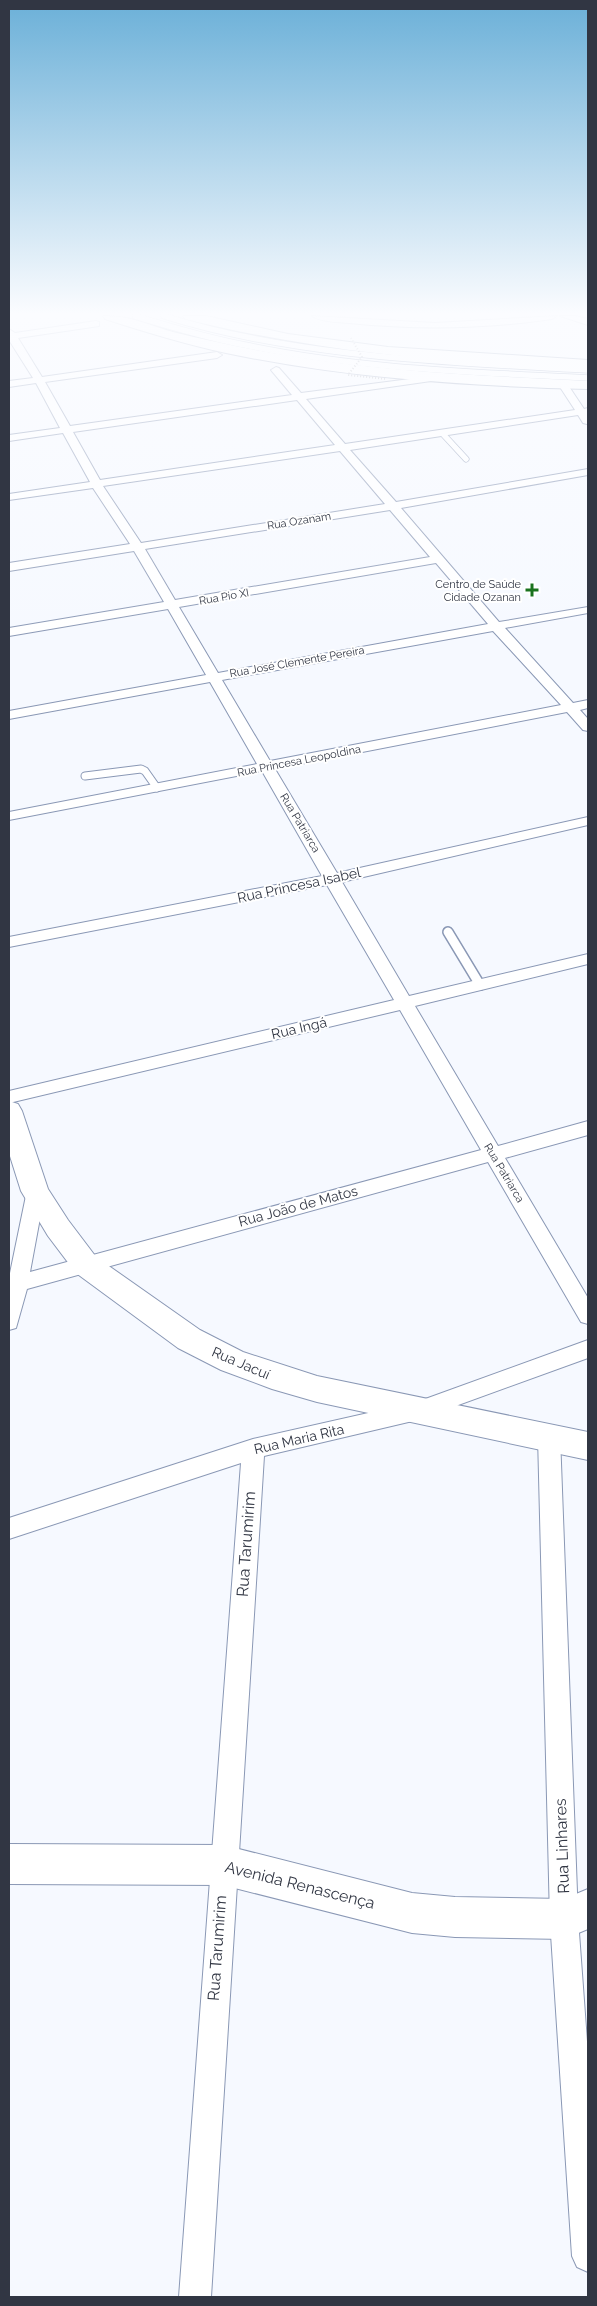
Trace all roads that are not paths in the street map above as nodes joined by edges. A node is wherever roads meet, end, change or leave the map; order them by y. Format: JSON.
{"nodes":[{"id":1,"x":64,"y":424,"type":"edge"},
{"id":2,"x":105,"y":424,"type":"edge"},
{"id":3,"x":323,"y":424,"type":"edge"},
{"id":4,"x":503,"y":424,"type":"edge"},
{"id":5,"x":67,"y":429,"type":"junction"},
{"id":6,"x":442,"y":433,"type":"junction"},
{"id":7,"x":9,"y":438,"type":"edge"},
{"id":8,"x":343,"y":448,"type":"junction"},
{"id":9,"x":466,"y":459,"type":"dead end"},
{"id":10,"x":588,"y":472,"type":"edge"},
{"id":11,"x":97,"y":484,"type":"junction"},
{"id":12,"x":9,"y":498,"type":"edge"},
{"id":13,"x":393,"y":506,"type":"junction"},
{"id":14,"x":137,"y":546,"type":"junction"},
{"id":15,"x":439,"y":559,"type":"junction"},
{"id":16,"x":9,"y":567,"type":"edge"},
{"id":17,"x":171,"y":606,"type":"junction"},
{"id":18,"x":586,"y":610,"type":"dead end"},
{"id":19,"x":496,"y":626,"type":"junction"},
{"id":20,"x":9,"y":632,"type":"edge"},
{"id":21,"x":213,"y":677,"type":"junction"},
{"id":22,"x":588,"y":704,"type":"edge"},
{"id":23,"x":571,"y":708,"type":"junction"},
{"id":24,"x":9,"y":715,"type":"edge"},
{"id":25,"x":588,"y":728,"type":"edge"},
{"id":26,"x":266,"y":767,"type":"junction"},
{"id":27,"x":85,"y":776,"type":"dead end"},
{"id":28,"x":157,"y":788,"type":"junction"},
{"id":29,"x":9,"y":816,"type":"edge"},
{"id":30,"x":588,"y":821,"type":"edge"},
{"id":31,"x":333,"y":879,"type":"junction"},
{"id":32,"x":448,"y":932,"type":"dead end"},
{"id":33,"x":9,"y":942,"type":"edge"},
{"id":34,"x":588,"y":958,"type":"edge"},
{"id":35,"x":480,"y":985,"type":"junction"},
{"id":36,"x":404,"y":1004,"type":"junction"},
{"id":37,"x":9,"y":1096,"type":"edge"},
{"id":38,"x":9,"y":1111,"type":"edge"},
{"id":39,"x":588,"y":1128,"type":"edge"},
{"id":40,"x":492,"y":1153,"type":"junction"},
{"id":41,"x":35,"y":1191,"type":"junction"},
{"id":42,"x":86,"y":1265,"type":"junction"},
{"id":43,"x":14,"y":1285,"type":"edge"},
{"id":44,"x":588,"y":1316,"type":"edge"},
{"id":45,"x":9,"y":1322,"type":"edge"},
{"id":46,"x":588,"y":1349,"type":"edge"},
{"id":47,"x":417,"y":1411,"type":"junction"},
{"id":48,"x":549,"y":1436,"type":"junction"},
{"id":49,"x":588,"y":1446,"type":"edge"},
{"id":50,"x":253,"y":1449,"type":"junction"},
{"id":51,"x":9,"y":1528,"type":"edge"},
{"id":52,"x":9,"y":1864,"type":"edge"},
{"id":53,"x":223,"y":1865,"type":"junction"},
{"id":54,"x":576,"y":1914,"type":"edge"},
{"id":55,"x":588,"y":2256,"type":"edge"},
{"id":56,"x":195,"y":2297,"type":"edge"}],
"edges":[{"from":1,"to":5,"type":"street","name":"Rua Patriarca"},
{"from":2,"to":5,"type":"street"},
{"from":3,"to":8,"type":"street"},
{"from":4,"to":6,"type":"street"},
{"from":5,"to":7,"type":"street"},
{"from":5,"to":11,"type":"street","name":"Rua Patriarca"},
{"from":6,"to":8,"type":"street"},
{"from":6,"to":9,"type":"lane"},
{"from":8,"to":11,"type":"street"},
{"from":8,"to":13,"type":"street"},
{"from":10,"to":13,"type":"street","name":"Rua Ozanam"},
{"from":11,"to":12,"type":"street"},
{"from":11,"to":14,"type":"street","name":"Rua Patriarca"},
{"from":13,"to":14,"type":"street","name":"Rua Ozanam"},
{"from":13,"to":15,"type":"street"},
{"from":14,"to":16,"type":"street","name":"Rua Ozanam"},
{"from":14,"to":17,"type":"street","name":"Rua Patriarca"},
{"from":15,"to":17,"type":"street","name":"Rua Pio XI"},
{"from":15,"to":19,"type":"street"},
{"from":17,"to":20,"type":"street","name":"Rua Pio XI"},
{"from":17,"to":21,"type":"street","name":"Rua Patriarca"},
{"from":18,"to":19,"type":"street","name":"Rua José Clemente Pereira"},
{"from":19,"to":21,"type":"street","name":"Rua José Clemente Pereira"},
{"from":19,"to":23,"type":"street"},
{"from":21,"to":24,"type":"street","name":"Rua José Clemente Pereira"},
{"from":21,"to":26,"type":"street","name":"Rua Patriarca"},
{"from":22,"to":23,"type":"street","name":"Rua Princesa Leopoldina"},
{"from":23,"to":25,"type":"street"},
{"from":23,"to":26,"type":"street","name":"Rua Princesa Leopoldina"},
{"from":26,"to":28,"type":"street","name":"Rua Princesa Leopoldina"},
{"from":26,"to":31,"type":"street","name":"Rua Patriarca"},
{"from":27,"to":28,"type":"lane"},
{"from":28,"to":29,"type":"street","name":"Rua Princesa Leopoldina"},
{"from":30,"to":31,"type":"street","name":"Rua Princesa Isabel"},
{"from":31,"to":33,"type":"street","name":"Rua Princesa Isabel"},
{"from":31,"to":36,"type":"street","name":"Rua Patriarca"},
{"from":32,"to":35,"type":"lane"},
{"from":34,"to":35,"type":"street","name":"Rua Ingá"},
{"from":35,"to":36,"type":"street","name":"Rua Ingá"},
{"from":36,"to":37,"type":"street","name":"Rua Ingá"},
{"from":36,"to":40,"type":"street","name":"Rua Patriarca"},
{"from":38,"to":41,"type":"main road","name":"Rua Jacuí"},
{"from":39,"to":40,"type":"street","name":"Rua João de Matos"},
{"from":40,"to":42,"type":"street","name":"Rua João de Matos"},
{"from":40,"to":44,"type":"street","name":"Rua Patriarca"},
{"from":41,"to":42,"type":"main road","name":"Rua Jacuí"},
{"from":41,"to":43,"type":"street"},
{"from":42,"to":43,"type":"street","name":"Rua João de Matos"},
{"from":42,"to":47,"type":"main road","name":"Rua Jacuí"},
{"from":43,"to":45,"type":"street"},
{"from":46,"to":47,"type":"street","name":"Rua Maria Rita"},
{"from":47,"to":48,"type":"main road","name":"Rua Jacuí"},
{"from":47,"to":50,"type":"street","name":"Rua Maria Rita"},
{"from":48,"to":49,"type":"main road","name":"Rua Jacuí"},
{"from":48,"to":54,"type":"street","name":"Rua Linhares"},
{"from":50,"to":51,"type":"street","name":"Rua Maria Rita"},
{"from":50,"to":53,"type":"street","name":"Rua Tarumirim"},
{"from":52,"to":53,"type":"main road","name":"Avenida Renascença"},
{"from":53,"to":54,"type":"main road","name":"Avenida Renascença"},
{"from":53,"to":56,"type":"street","name":"Rua Tarumirim"},
{"from":54,"to":55,"type":"street","name":"Rua Linhares"}]}
